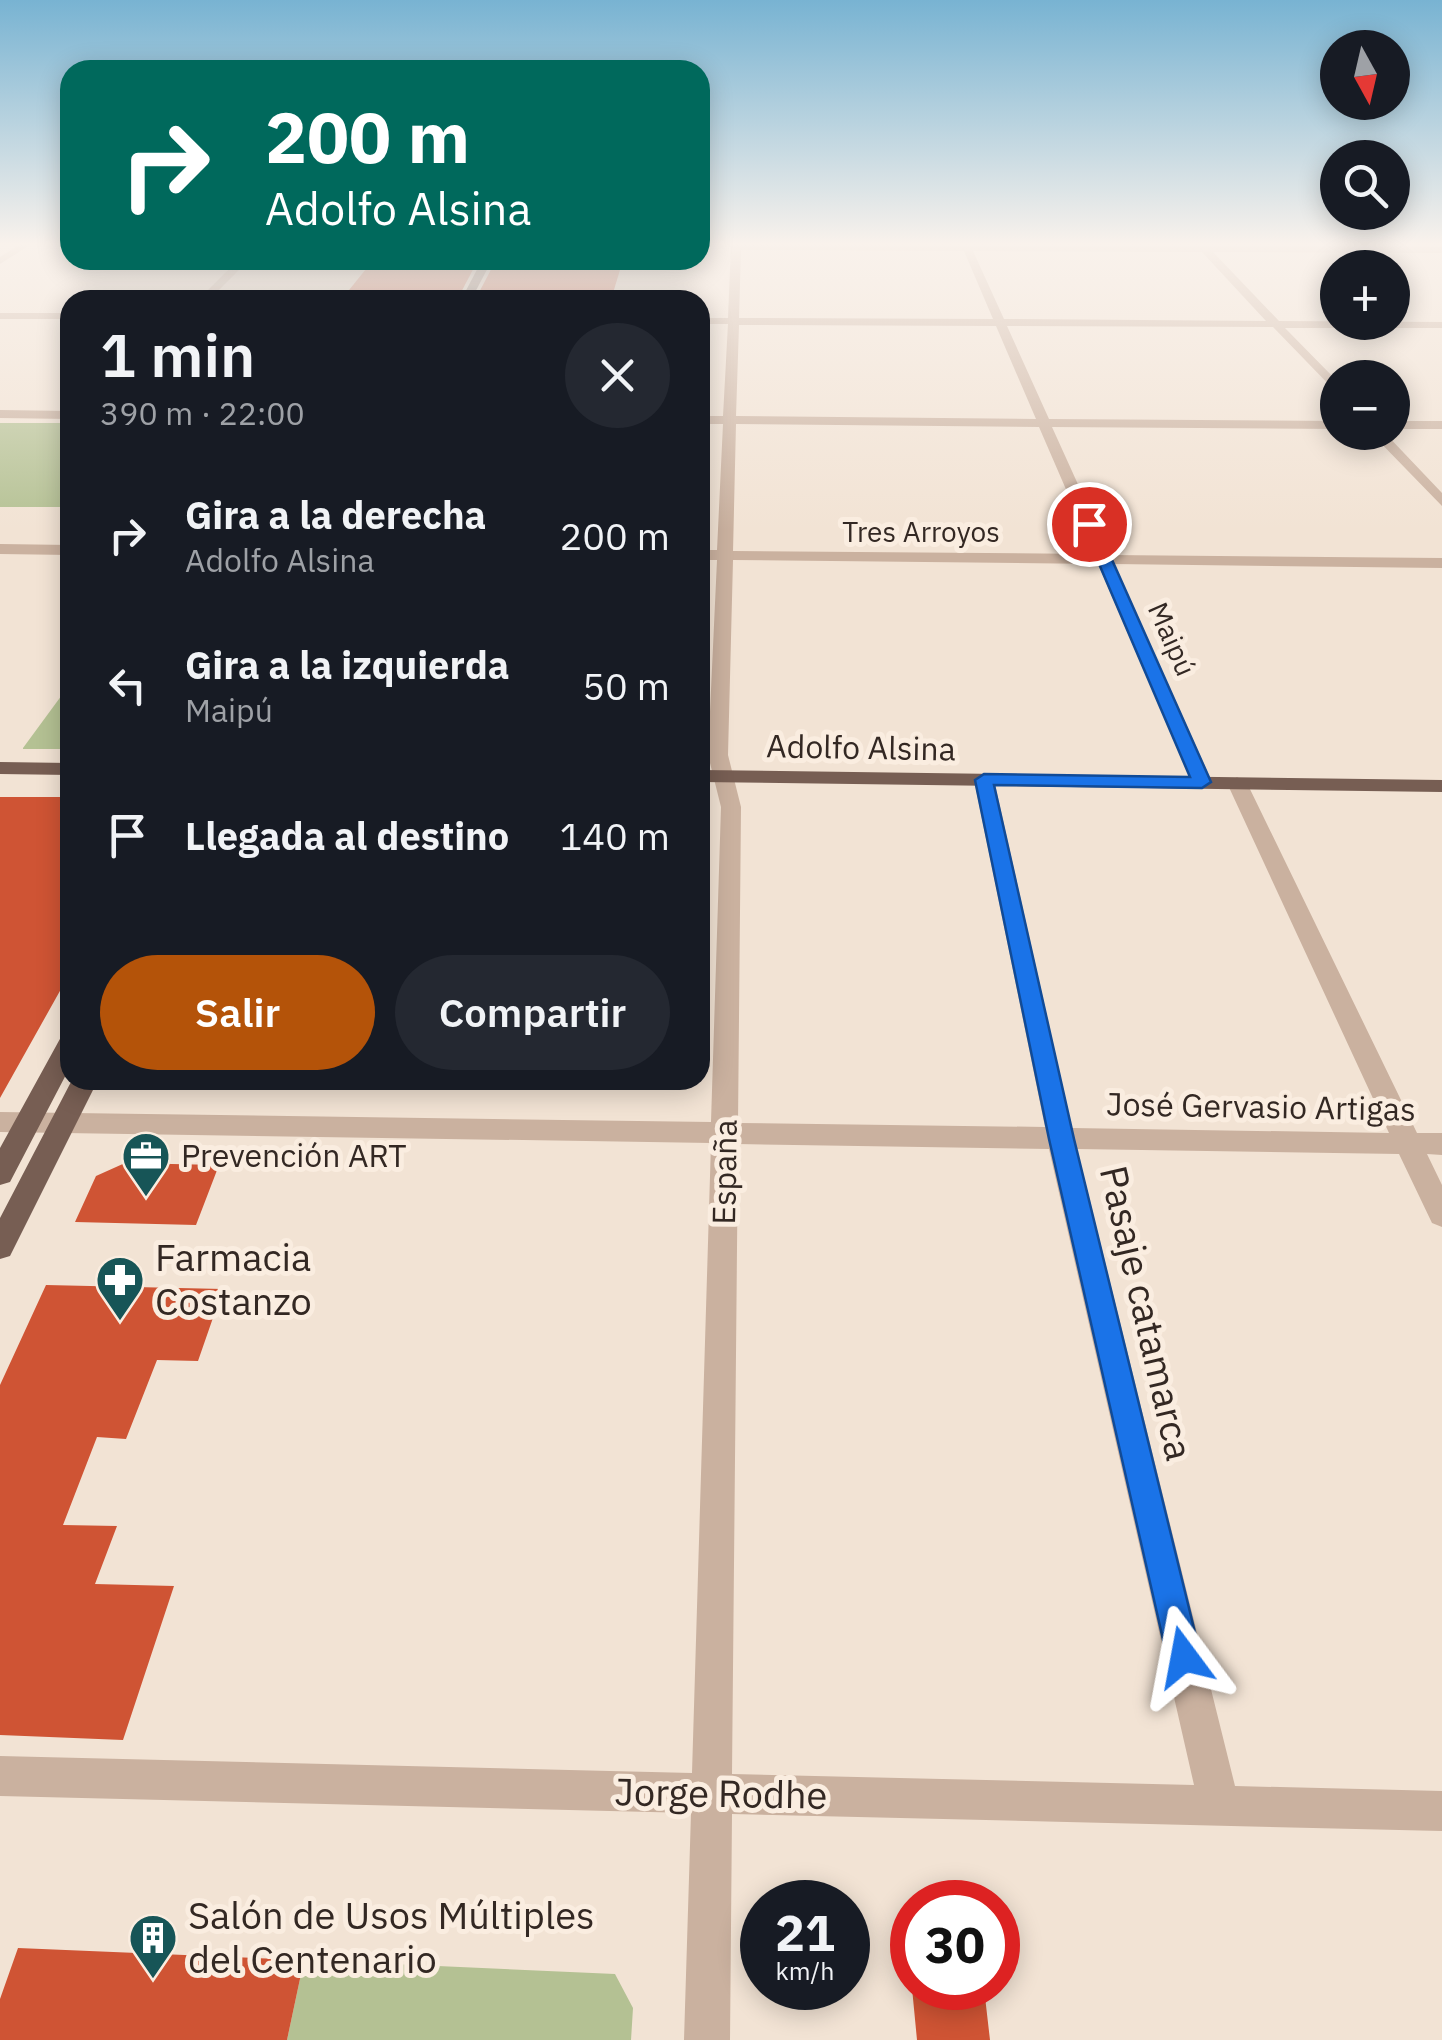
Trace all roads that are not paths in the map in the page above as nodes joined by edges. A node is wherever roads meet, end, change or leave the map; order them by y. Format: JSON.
{"nodes":[{"id":1,"x":733,"y":340,"type":"edge"},
{"id":2,"x":1008,"y":340,"type":"edge"},
{"id":3,"x":1294,"y":340,"type":"edge"},
{"id":4,"x":1320,"y":370,"type":"edge"},
{"id":5,"x":0,"y":414,"type":"edge"},
{"id":6,"x":60,"y":414,"type":"edge"},
{"id":7,"x":710,"y":420,"type":"edge"},
{"id":8,"x":730,"y":420,"type":"junction"},
{"id":9,"x":1044,"y":422,"type":"junction"},
{"id":10,"x":1320,"y":424,"type":"edge"},
{"id":11,"x":1410,"y":425,"type":"edge"},
{"id":12,"x":1442,"y":426,"type":"edge"},
{"id":13,"x":1393,"y":450,"type":"edge"},
{"id":14,"x":1442,"y":502,"type":"edge"},
{"id":15,"x":0,"y":549,"type":"edge"},
{"id":16,"x":60,"y":550,"type":"edge"},
{"id":17,"x":710,"y":555,"type":"edge"},
{"id":18,"x":726,"y":556,"type":"junction"},
{"id":19,"x":1104,"y":558,"type":"junction"},
{"id":20,"x":1442,"y":562,"type":"edge"},
{"id":21,"x":0,"y":768,"type":"edge"},
{"id":22,"x":60,"y":768,"type":"edge"},
{"id":23,"x":712,"y":776,"type":"edge"},
{"id":24,"x":984,"y":780,"type":"junction"},
{"id":25,"x":1202,"y":782,"type":"junction"},
{"id":26,"x":1238,"y":783,"type":"junction"},
{"id":27,"x":1442,"y":786,"type":"edge"},
{"id":28,"x":60,"y":1057,"type":"edge"},
{"id":29,"x":79,"y":1090,"type":"edge"},
{"id":30,"x":14,"y":1123,"type":"edge"},
{"id":31,"x":62,"y":1124,"type":"junction"},
{"id":32,"x":726,"y":1134,"type":"junction"},
{"id":33,"x":1061,"y":1139,"type":"junction"},
{"id":34,"x":1408,"y":1144,"type":"junction"},
{"id":35,"x":1442,"y":1144,"type":"edge"},
{"id":36,"x":0,"y":1174,"type":"edge"},
{"id":37,"x":1442,"y":1216,"type":"edge"},
{"id":38,"x":0,"y":1247,"type":"edge"},
{"id":39,"x":0,"y":1776,"type":"edge"},
{"id":40,"x":713,"y":1793,"type":"junction"},
{"id":41,"x":1220,"y":1805,"type":"junction"},
{"id":42,"x":1442,"y":1811,"type":"edge"},
{"id":43,"x":707,"y":2040,"type":"edge"}],
"edges":[{"from":1,"to":8,"type":"street","name":"España"},
{"from":2,"to":9,"type":"street","name":"Maipú"},
{"from":3,"to":4,"type":"street"},
{"from":5,"to":6,"type":"street"},
{"from":7,"to":8,"type":"street"},
{"from":8,"to":9,"type":"street"},
{"from":8,"to":18,"type":"street","name":"España"},
{"from":9,"to":10,"type":"street"},
{"from":9,"to":19,"type":"street","name":"Maipú"},
{"from":11,"to":12,"type":"street"},
{"from":13,"to":14,"type":"street"},
{"from":15,"to":16,"type":"street"},
{"from":17,"to":18,"type":"street","name":"Tres Arroyos"},
{"from":18,"to":19,"type":"street","name":"Tres Arroyos"},
{"from":18,"to":23,"type":"street","name":"España"},
{"from":19,"to":20,"type":"street","name":"Tres Arroyos"},
{"from":19,"to":25,"type":"street","name":"Maipú"},
{"from":21,"to":22,"type":"main road"},
{"from":23,"to":24,"type":"main road","name":"Adolfo Alsina"},
{"from":23,"to":32,"type":"street","name":"España"},
{"from":24,"to":25,"type":"main road","name":"Adolfo Alsina"},
{"from":24,"to":33,"type":"street","name":"Pasaje catamarca"},
{"from":25,"to":26,"type":"main road","name":"Adolfo Alsina"},
{"from":26,"to":27,"type":"main road","name":"Adolfo Alsina"},
{"from":26,"to":34,"type":"street"},
{"from":28,"to":30,"type":"main road"},
{"from":29,"to":31,"type":"main road"},
{"from":30,"to":31,"type":"street","name":"José Gervasio Artigas"},
{"from":30,"to":36,"type":"main road"},
{"from":31,"to":32,"type":"street","name":"José Gervasio Artigas"},
{"from":31,"to":38,"type":"main road"},
{"from":32,"to":33,"type":"street","name":"José Gervasio Artigas"},
{"from":32,"to":40,"type":"street","name":"España"},
{"from":33,"to":34,"type":"street","name":"José Gervasio Artigas"},
{"from":33,"to":41,"type":"street","name":"Pasaje catamarca"},
{"from":34,"to":35,"type":"street","name":"José Gervasio Artigas"},
{"from":34,"to":37,"type":"street"},
{"from":39,"to":40,"type":"street","name":"Jorge Rodhe"},
{"from":40,"to":41,"type":"street","name":"Jorge Rodhe"},
{"from":40,"to":43,"type":"street","name":"España"},
{"from":41,"to":42,"type":"street","name":"Jorge Rodhe"}]}
